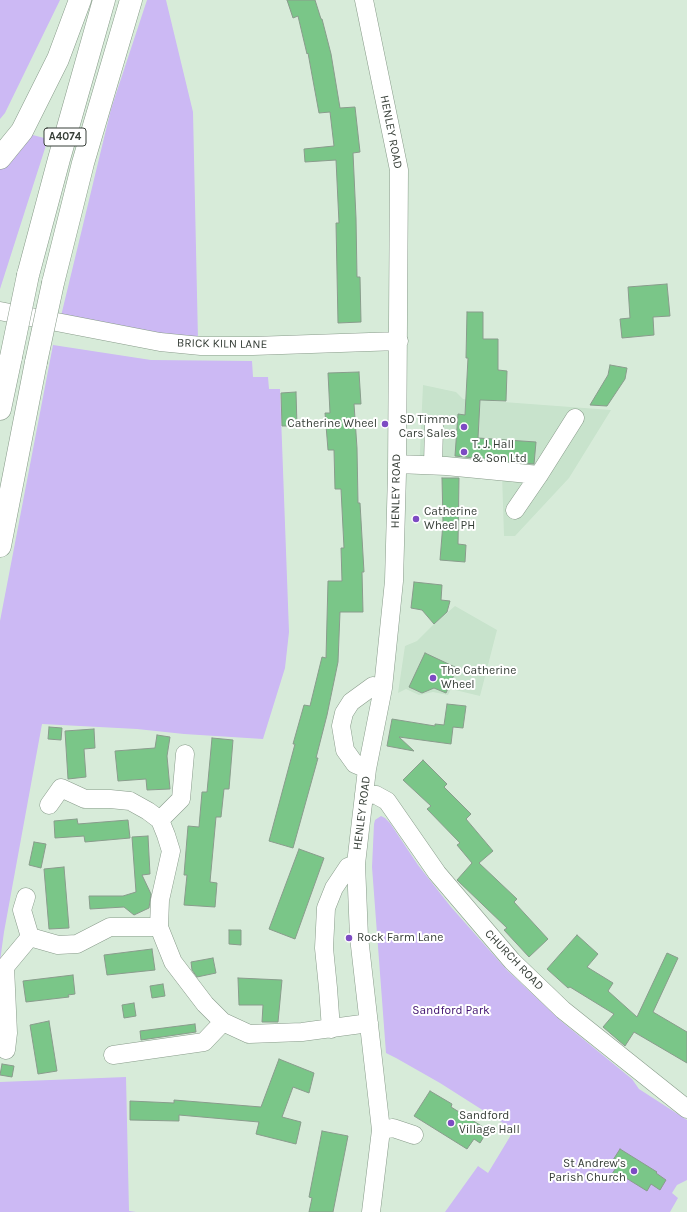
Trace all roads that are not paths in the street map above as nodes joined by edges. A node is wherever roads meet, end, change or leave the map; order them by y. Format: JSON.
{"nodes":[{"id":1,"x":80,"y":0,"type":"edge"},
{"id":2,"x":104,"y":0,"type":"edge"},
{"id":3,"x":131,"y":0,"type":"edge"},
{"id":4,"x":364,"y":0,"type":"edge"},
{"id":5,"x":0,"y":158,"type":"edge"},
{"id":6,"x":0,"y":311,"type":"edge"},
{"id":7,"x":399,"y":341,"type":"junction"},
{"id":8,"x":0,"y":408,"type":"edge"},
{"id":9,"x":575,"y":418,"type":"dead end"},
{"id":10,"x":434,"y":426,"type":"dead end"},
{"id":11,"x":397,"y":464,"type":"junction"},
{"id":12,"x":433,"y":465,"type":"junction"},
{"id":13,"x":539,"y":475,"type":"junction"},
{"id":14,"x":515,"y":510,"type":"dead end"},
{"id":15,"x":0,"y":546,"type":"edge"},
{"id":16,"x":383,"y":688,"type":"junction"},
{"id":17,"x":185,"y":754,"type":"dead end"},
{"id":18,"x":367,"y":769,"type":"junction"},
{"id":19,"x":364,"y":794,"type":"junction"},
{"id":20,"x":49,"y":805,"type":"dead end"},
{"id":21,"x":160,"y":820,"type":"junction"},
{"id":22,"x":356,"y":864,"type":"junction"},
{"id":23,"x":26,"y":897,"type":"dead end"},
{"id":24,"x":159,"y":927,"type":"junction"},
{"id":25,"x":30,"y":937,"type":"junction"},
{"id":26,"x":223,"y":1022,"type":"junction"},
{"id":27,"x":369,"y":1023,"type":"junction"},
{"id":28,"x":331,"y":1029,"type":"junction"},
{"id":29,"x":6,"y":1050,"type":"dead end"},
{"id":30,"x":113,"y":1055,"type":"dead end"},
{"id":31,"x":687,"y":1108,"type":"edge"},
{"id":32,"x":381,"y":1130,"type":"junction"},
{"id":33,"x":414,"y":1135,"type":"dead end"},
{"id":34,"x":371,"y":1212,"type":"edge"}],
"edges":[{"from":1,"to":5,"type":"main road"},
{"from":2,"to":8,"type":"main road","number":"A4074","bridge":true},
{"from":3,"to":15,"type":"main road","number":"A4074","bridge":true},
{"from":4,"to":7,"type":"street","name":"HENLEY ROAD"},
{"from":6,"to":7,"type":"street","name":"BRICK KILN LANE"},
{"from":7,"to":11,"type":"street","name":"HENLEY ROAD"},
{"from":9,"to":13,"type":"street"},
{"from":10,"to":12,"type":"street"},
{"from":11,"to":12,"type":"street"},
{"from":11,"to":16,"type":"street","name":"HENLEY ROAD"},
{"from":12,"to":13,"type":"street"},
{"from":13,"to":14,"type":"street"},
{"from":16,"to":18,"type":"street","name":"HENLEY ROAD"},
{"from":16,"to":18,"type":"street"},
{"from":17,"to":21,"type":"street"},
{"from":18,"to":19,"type":"street","name":"HENLEY ROAD"},
{"from":19,"to":22,"type":"street","name":"HENLEY ROAD"},
{"from":19,"to":31,"type":"street","name":"CHURCH ROAD"},
{"from":20,"to":21,"type":"street"},
{"from":21,"to":24,"type":"street"},
{"from":22,"to":27,"type":"street","name":"HENLEY ROAD"},
{"from":22,"to":28,"type":"street","name":"HENLEY ROAD"},
{"from":23,"to":25,"type":"street"},
{"from":24,"to":25,"type":"street"},
{"from":24,"to":26,"type":"street"},
{"from":25,"to":29,"type":"street"},
{"from":26,"to":28,"type":"street"},
{"from":26,"to":30,"type":"street"},
{"from":27,"to":28,"type":"street"},
{"from":27,"to":32,"type":"street","name":"HENLEY ROAD"},
{"from":32,"to":33,"type":"street"},
{"from":32,"to":34,"type":"street","name":"HENLEY ROAD"}]}
